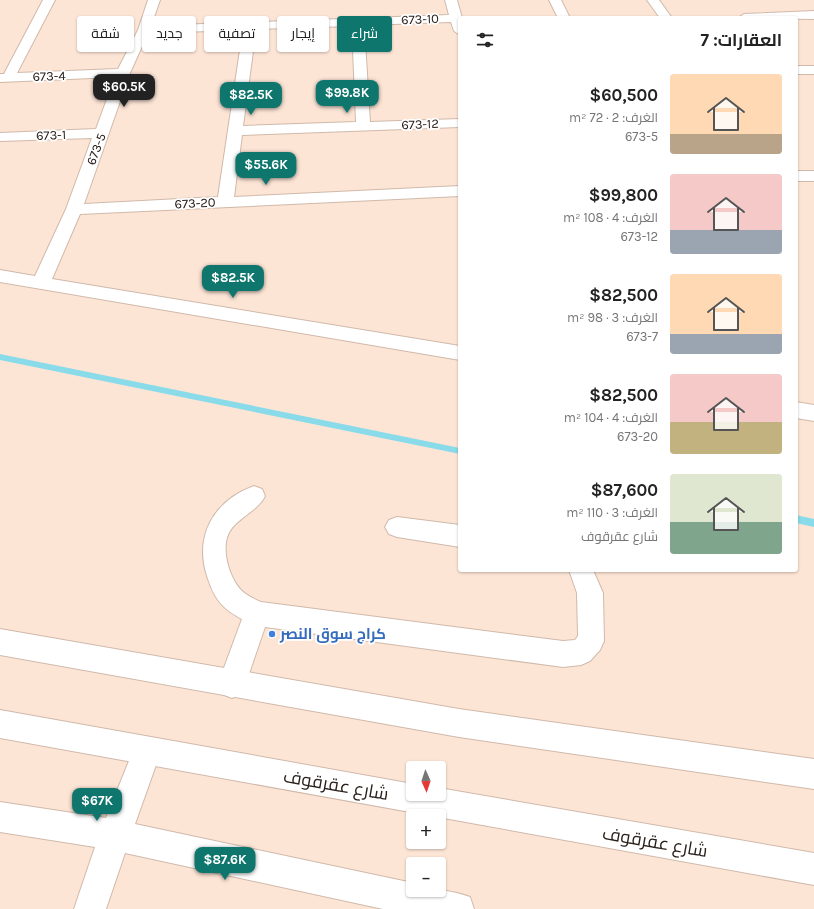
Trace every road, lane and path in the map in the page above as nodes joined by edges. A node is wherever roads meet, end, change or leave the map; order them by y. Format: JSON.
{"nodes":[{"id":1,"x":49,"y":0,"type":"edge"},
{"id":2,"x":154,"y":0,"type":"edge"},
{"id":3,"x":451,"y":0,"type":"edge"},
{"id":4,"x":555,"y":0,"type":"edge"},
{"id":5,"x":653,"y":0,"type":"edge"},
{"id":6,"x":761,"y":6,"type":"dead end"},
{"id":7,"x":814,"y":15,"type":"edge"},
{"id":8,"x":149,"y":16,"type":"edge"},
{"id":9,"x":563,"y":16,"type":"edge"},
{"id":10,"x":665,"y":16,"type":"edge"},
{"id":11,"x":771,"y":16,"type":"edge"},
{"id":12,"x":793,"y":16,"type":"edge"},
{"id":13,"x":456,"y":18,"type":"junction"},
{"id":14,"x":392,"y":21,"type":"edge"},
{"id":15,"x":337,"y":23,"type":"edge"},
{"id":16,"x":458,"y":24,"type":"edge"},
{"id":17,"x":269,"y":25,"type":"edge"},
{"id":18,"x":142,"y":34,"type":"edge"},
{"id":19,"x":246,"y":52,"type":"edge"},
{"id":20,"x":359,"y":52,"type":"edge"},
{"id":21,"x":798,"y":70,"type":"edge"},
{"id":22,"x":814,"y":70,"type":"edge"},
{"id":23,"x":122,"y":73,"type":"junction"},
{"id":24,"x":5,"y":77,"type":"edge"},
{"id":25,"x":458,"y":123,"type":"edge"},
{"id":26,"x":363,"y":126,"type":"junction"},
{"id":27,"x":235,"y":131,"type":"junction"},
{"id":28,"x":102,"y":133,"type":"junction"},
{"id":29,"x":0,"y":137,"type":"edge"},
{"id":30,"x":798,"y":176,"type":"edge"},
{"id":31,"x":814,"y":176,"type":"edge"},
{"id":32,"x":458,"y":191,"type":"edge"},
{"id":33,"x":226,"y":202,"type":"junction"},
{"id":34,"x":74,"y":209,"type":"junction"},
{"id":35,"x":0,"y":276,"type":"edge"},
{"id":36,"x":41,"y":282,"type":"junction"},
{"id":37,"x":458,"y":353,"type":"edge"},
{"id":38,"x":798,"y":410,"type":"edge"},
{"id":39,"x":814,"y":413,"type":"edge"},
{"id":40,"x":254,"y":496,"type":"dead end"},
{"id":41,"x":398,"y":527,"type":"dead end"},
{"id":42,"x":458,"y":536,"type":"edge"},
{"id":43,"x":583,"y":572,"type":"edge"},
{"id":44,"x":257,"y":614,"type":"junction"},
{"id":45,"x":0,"y":642,"type":"edge"},
{"id":46,"x":232,"y":684,"type":"junction"},
{"id":47,"x":0,"y":724,"type":"edge"},
{"id":48,"x":147,"y":751,"type":"junction"},
{"id":49,"x":814,"y":774,"type":"edge"},
{"id":50,"x":0,"y":817,"type":"edge"},
{"id":51,"x":115,"y":835,"type":"junction"},
{"id":52,"x":814,"y":869,"type":"edge"},
{"id":53,"x":414,"y":904,"type":"edge"},
{"id":54,"x":90,"y":909,"type":"edge"},
{"id":55,"x":458,"y":909,"type":"edge"}],
"edges":[{"from":1,"to":24,"type":"street"},
{"from":2,"to":8,"type":"street","name":"673-5"},
{"from":3,"to":13,"type":"street"},
{"from":4,"to":9,"type":"street"},
{"from":5,"to":10,"type":"street"},
{"from":6,"to":11,"type":"street"},
{"from":7,"to":12,"type":"street"},
{"from":13,"to":14,"type":"street","name":"673-10"},
{"from":13,"to":16,"type":"street"},
{"from":15,"to":17,"type":"street","name":"673-10"},
{"from":18,"to":23,"type":"street","name":"673-5"},
{"from":19,"to":27,"type":"street"},
{"from":20,"to":26,"type":"street"},
{"from":21,"to":22,"type":"street"},
{"from":23,"to":24,"type":"street","name":"673-4"},
{"from":23,"to":28,"type":"street","name":"673-5"},
{"from":25,"to":26,"type":"street","name":"673-12"},
{"from":26,"to":27,"type":"street","name":"673-12"},
{"from":27,"to":33,"type":"street"},
{"from":28,"to":29,"type":"street","name":"673-1"},
{"from":28,"to":34,"type":"street","name":"673-5"},
{"from":30,"to":31,"type":"street"},
{"from":32,"to":33,"type":"street","name":"673-20"},
{"from":33,"to":34,"type":"street","name":"673-20"},
{"from":34,"to":36,"type":"street","name":"673-5"},
{"from":35,"to":36,"type":"street"},
{"from":36,"to":37,"type":"street"},
{"from":38,"to":39,"type":"street"},
{"from":40,"to":44,"type":"street"},
{"from":41,"to":42,"type":"street"},
{"from":43,"to":44,"type":"street"},
{"from":44,"to":46,"type":"street"},
{"from":45,"to":46,"type":"street"},
{"from":46,"to":49,"type":"street"},
{"from":47,"to":48,"type":"street","name":"شارع عقرقوف"},
{"from":48,"to":51,"type":"street"},
{"from":48,"to":52,"type":"street","name":"شارع عقرقوف"},
{"from":50,"to":51,"type":"street"},
{"from":51,"to":53,"type":"street"},
{"from":51,"to":54,"type":"street"},
{"from":53,"to":55,"type":"street"}]}
